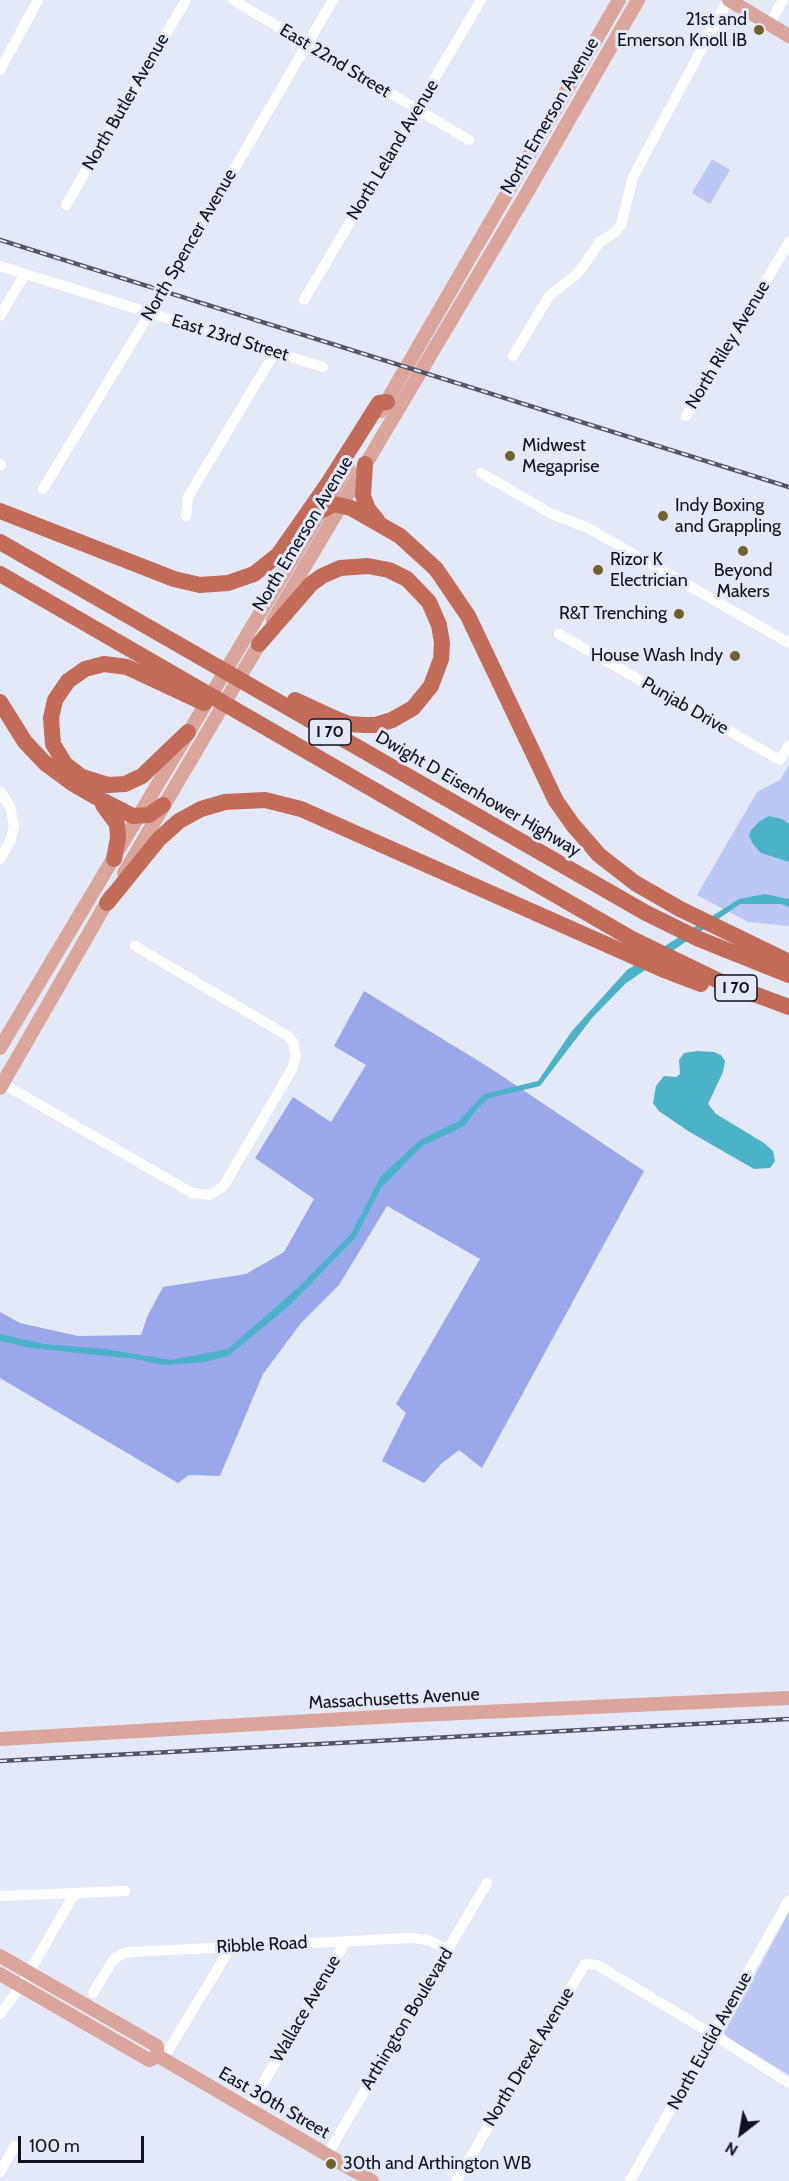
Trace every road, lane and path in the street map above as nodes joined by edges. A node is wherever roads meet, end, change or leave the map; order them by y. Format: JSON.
{"nodes":[{"id":1,"x":38,"y":0,"type":"edge"},
{"id":2,"x":186,"y":0,"type":"edge"},
{"id":3,"x":233,"y":0,"type":"edge"},
{"id":4,"x":333,"y":0,"type":"edge"},
{"id":5,"x":481,"y":0,"type":"edge"},
{"id":6,"x":619,"y":0,"type":"edge"},
{"id":7,"x":638,"y":0,"type":"edge"},
{"id":8,"x":728,"y":0,"type":"edge"},
{"id":9,"x":783,"y":0,"type":"edge"},
{"id":10,"x":769,"y":24,"type":"junction"},
{"id":11,"x":789,"y":36,"type":"edge"},
{"id":12,"x":307,"y":44,"type":"junction"},
{"id":13,"x":0,"y":70,"type":"edge"},
{"id":14,"x":416,"y":110,"type":"junction"},
{"id":15,"x":469,"y":141,"type":"dead end"},
{"id":16,"x":66,"y":205,"type":"dead end"},
{"id":17,"x":789,"y":242,"type":"edge"},
{"id":18,"x":0,"y":266,"type":"edge"},
{"id":19,"x":25,"y":273,"type":"junction"},
{"id":20,"x":304,"y":300,"type":"dead end"},
{"id":21,"x":150,"y":313,"type":"junction"},
{"id":22,"x":0,"y":316,"type":"edge"},
{"id":23,"x":275,"y":352,"type":"junction"},
{"id":24,"x":513,"y":356,"type":"dead end"},
{"id":25,"x":323,"y":367,"type":"dead end"},
{"id":26,"x":394,"y":398,"type":"junction"},
{"id":27,"x":686,"y":416,"type":"dead end"},
{"id":28,"x":365,"y":464,"type":"junction"},
{"id":29,"x":482,"y":473,"type":"dead end"},
{"id":30,"x":43,"y":489,"type":"dead end"},
{"id":31,"x":341,"y":504,"type":"junction"},
{"id":32,"x":322,"y":510,"type":"junction"},
{"id":33,"x":0,"y":511,"type":"edge"},
{"id":34,"x":186,"y":516,"type":"dead end"},
{"id":35,"x":380,"y":524,"type":"junction"},
{"id":36,"x":0,"y":542,"type":"edge"},
{"id":37,"x":0,"y":574,"type":"edge"},
{"id":38,"x":559,"y":634,"type":"dead end"},
{"id":39,"x":789,"y":643,"type":"edge"},
{"id":40,"x":256,"y":650,"type":"junction"},
{"id":41,"x":194,"y":653,"type":"junction"},
{"id":42,"x":0,"y":702,"type":"edge"},
{"id":43,"x":193,"y":726,"type":"junction"},
{"id":44,"x":789,"y":745,"type":"edge"},
{"id":45,"x":322,"y":760,"type":"junction"},
{"id":46,"x":0,"y":791,"type":"edge"},
{"id":47,"x":96,"y":797,"type":"junction"},
{"id":48,"x":164,"y":805,"type":"junction"},
{"id":49,"x":139,"y":816,"type":"junction"},
{"id":50,"x":0,"y":859,"type":"edge"},
{"id":51,"x":114,"y":859,"type":"junction"},
{"id":52,"x":106,"y":903,"type":"junction"},
{"id":53,"x":135,"y":946,"type":"dead end"},
{"id":54,"x":789,"y":962,"type":"edge"},
{"id":55,"x":679,"y":970,"type":"junction"},
{"id":56,"x":789,"y":975,"type":"edge"},
{"id":57,"x":789,"y":1007,"type":"edge"},
{"id":58,"x":0,"y":1048,"type":"edge"},
{"id":59,"x":1,"y":1084,"type":"edge"},
{"id":60,"x":789,"y":1698,"type":"edge"},
{"id":61,"x":0,"y":1739,"type":"edge"},
{"id":62,"x":487,"y":1882,"type":"dead end"},
{"id":63,"x":124,"y":1891,"type":"dead end"},
{"id":64,"x":75,"y":1893,"type":"junction"},
{"id":65,"x":0,"y":1896,"type":"edge"},
{"id":66,"x":789,"y":1900,"type":"edge"},
{"id":67,"x":346,"y":1941,"type":"junction"},
{"id":68,"x":231,"y":1947,"type":"junction"},
{"id":69,"x":448,"y":1950,"type":"junction"},
{"id":70,"x":0,"y":1956,"type":"edge"},
{"id":71,"x":0,"y":1974,"type":"edge"},
{"id":72,"x":24,"y":1979,"type":"junction"},
{"id":73,"x":93,"y":1993,"type":"dead end"},
{"id":74,"x":0,"y":2014,"type":"edge"},
{"id":75,"x":714,"y":2035,"type":"junction"},
{"id":76,"x":161,"y":2057,"type":"junction"},
{"id":77,"x":789,"y":2083,"type":"edge"},
{"id":78,"x":248,"y":2109,"type":"junction"},
{"id":79,"x":15,"y":2146,"type":"dead end"},
{"id":80,"x":327,"y":2155,"type":"junction"},
{"id":81,"x":0,"y":2172,"type":"edge"},
{"id":82,"x":372,"y":2181,"type":"edge"},
{"id":83,"x":456,"y":2181,"type":"edge"},
{"id":84,"x":630,"y":2181,"type":"edge"}],
"edges":[{"from":1,"to":13,"type":"street"},
{"from":2,"to":16,"type":"street","name":"North Butler Avenue"},
{"from":3,"to":12,"type":"street","name":"East 22nd Street"},
{"from":4,"to":12,"type":"street","name":"North Spencer Avenue"},
{"from":5,"to":14,"type":"street","name":"North Leland Avenue"},
{"from":6,"to":26,"type":"main road","name":"North Emerson Avenue"},
{"from":7,"to":26,"type":"main road","name":"North Emerson Avenue"},
{"from":8,"to":10,"type":"main road"},
{"from":8,"to":24,"type":"street"},
{"from":9,"to":10,"type":"street"},
{"from":10,"to":11,"type":"main road"},
{"from":12,"to":14,"type":"street","name":"East 22nd Street"},
{"from":12,"to":21,"type":"street","name":"North Spencer Avenue"},
{"from":14,"to":15,"type":"street","name":"East 22nd Street"},
{"from":14,"to":20,"type":"street","name":"North Leland Avenue"},
{"from":17,"to":27,"type":"street","name":"North Riley Avenue"},
{"from":18,"to":19,"type":"street","name":"East 23rd Street"},
{"from":19,"to":21,"type":"street","name":"East 23rd Street"},
{"from":19,"to":22,"type":"street"},
{"from":21,"to":23,"type":"street","name":"East 23rd Street"},
{"from":21,"to":30,"type":"street","name":"North Spencer Avenue"},
{"from":23,"to":25,"type":"street","name":"East 23rd Street"},
{"from":23,"to":34,"type":"street"},
{"from":26,"to":28,"type":"main road","name":"North Emerson Avenue"},
{"from":26,"to":32,"type":"main road","name":"North Emerson Avenue"},
{"from":26,"to":33,"type":"highway"},
{"from":28,"to":31,"type":"main road","name":"North Emerson Avenue"},
{"from":28,"to":35,"type":"highway"},
{"from":29,"to":39,"type":"street"},
{"from":31,"to":32,"type":"highway"},
{"from":31,"to":35,"type":"highway"},
{"from":31,"to":40,"type":"main road","name":"North Emerson Avenue"},
{"from":32,"to":43,"type":"main road","name":"North Emerson Avenue"},
{"from":35,"to":54,"type":"highway"},
{"from":36,"to":41,"type":"highway","name":"Dwight D Eisenhower Highway","number":"I 70"},
{"from":37,"to":45,"type":"highway","number":"I 70"},
{"from":38,"to":44,"type":"street","name":"Punjab Drive"},
{"from":40,"to":41,"type":"highway"},
{"from":40,"to":48,"type":"main road","name":"North Emerson Avenue"},
{"from":41,"to":56,"type":"highway","name":"Dwight D Eisenhower Highway","number":"I 70"},
{"from":42,"to":47,"type":"highway"},
{"from":43,"to":45,"type":"highway"},
{"from":43,"to":49,"type":"main road","name":"North Emerson Avenue"},
{"from":45,"to":55,"type":"highway","number":"I 70"},
{"from":46,"to":50,"type":"street"},
{"from":47,"to":49,"type":"highway"},
{"from":47,"to":51,"type":"highway"},
{"from":48,"to":49,"type":"highway"},
{"from":48,"to":52,"type":"main road","name":"North Emerson Avenue"},
{"from":49,"to":51,"type":"main road","name":"North Emerson Avenue"},
{"from":51,"to":58,"type":"main road","name":"North Emerson Avenue"},
{"from":52,"to":55,"type":"highway"},
{"from":52,"to":59,"type":"main road","name":"North Emerson Avenue"},
{"from":53,"to":59,"type":"street"},
{"from":55,"to":57,"type":"highway"},
{"from":60,"to":61,"type":"main road","name":"Massachusetts Avenue"},
{"from":62,"to":69,"type":"street","name":"Arthington Boulevard"},
{"from":63,"to":64,"type":"street"},
{"from":64,"to":65,"type":"street"},
{"from":64,"to":72,"type":"street"},
{"from":66,"to":75,"type":"street","name":"North Euclid Avenue"},
{"from":67,"to":68,"type":"street","name":"Ribble Road"},
{"from":67,"to":69,"type":"street","name":"Ribble Road"},
{"from":67,"to":78,"type":"street","name":"Wallace Avenue"},
{"from":68,"to":73,"type":"street","name":"Ribble Road"},
{"from":68,"to":76,"type":"street"},
{"from":69,"to":80,"type":"street","name":"Arthington Boulevard"},
{"from":70,"to":72,"type":"main road","name":"East 30th Street"},
{"from":71,"to":72,"type":"main road","name":"East 30th Street"},
{"from":72,"to":74,"type":"street"},
{"from":72,"to":76,"type":"main road","name":"East 30th Street"},
{"from":75,"to":77,"type":"street"},
{"from":75,"to":83,"type":"street","name":"North Drexel Avenue"},
{"from":75,"to":84,"type":"street","name":"North Euclid Avenue"},
{"from":76,"to":78,"type":"main road","name":"East 30th Street"},
{"from":78,"to":80,"type":"main road","name":"East 30th Street"},
{"from":79,"to":81,"type":"street"},
{"from":80,"to":82,"type":"main road","name":"East 30th Street"}]}
